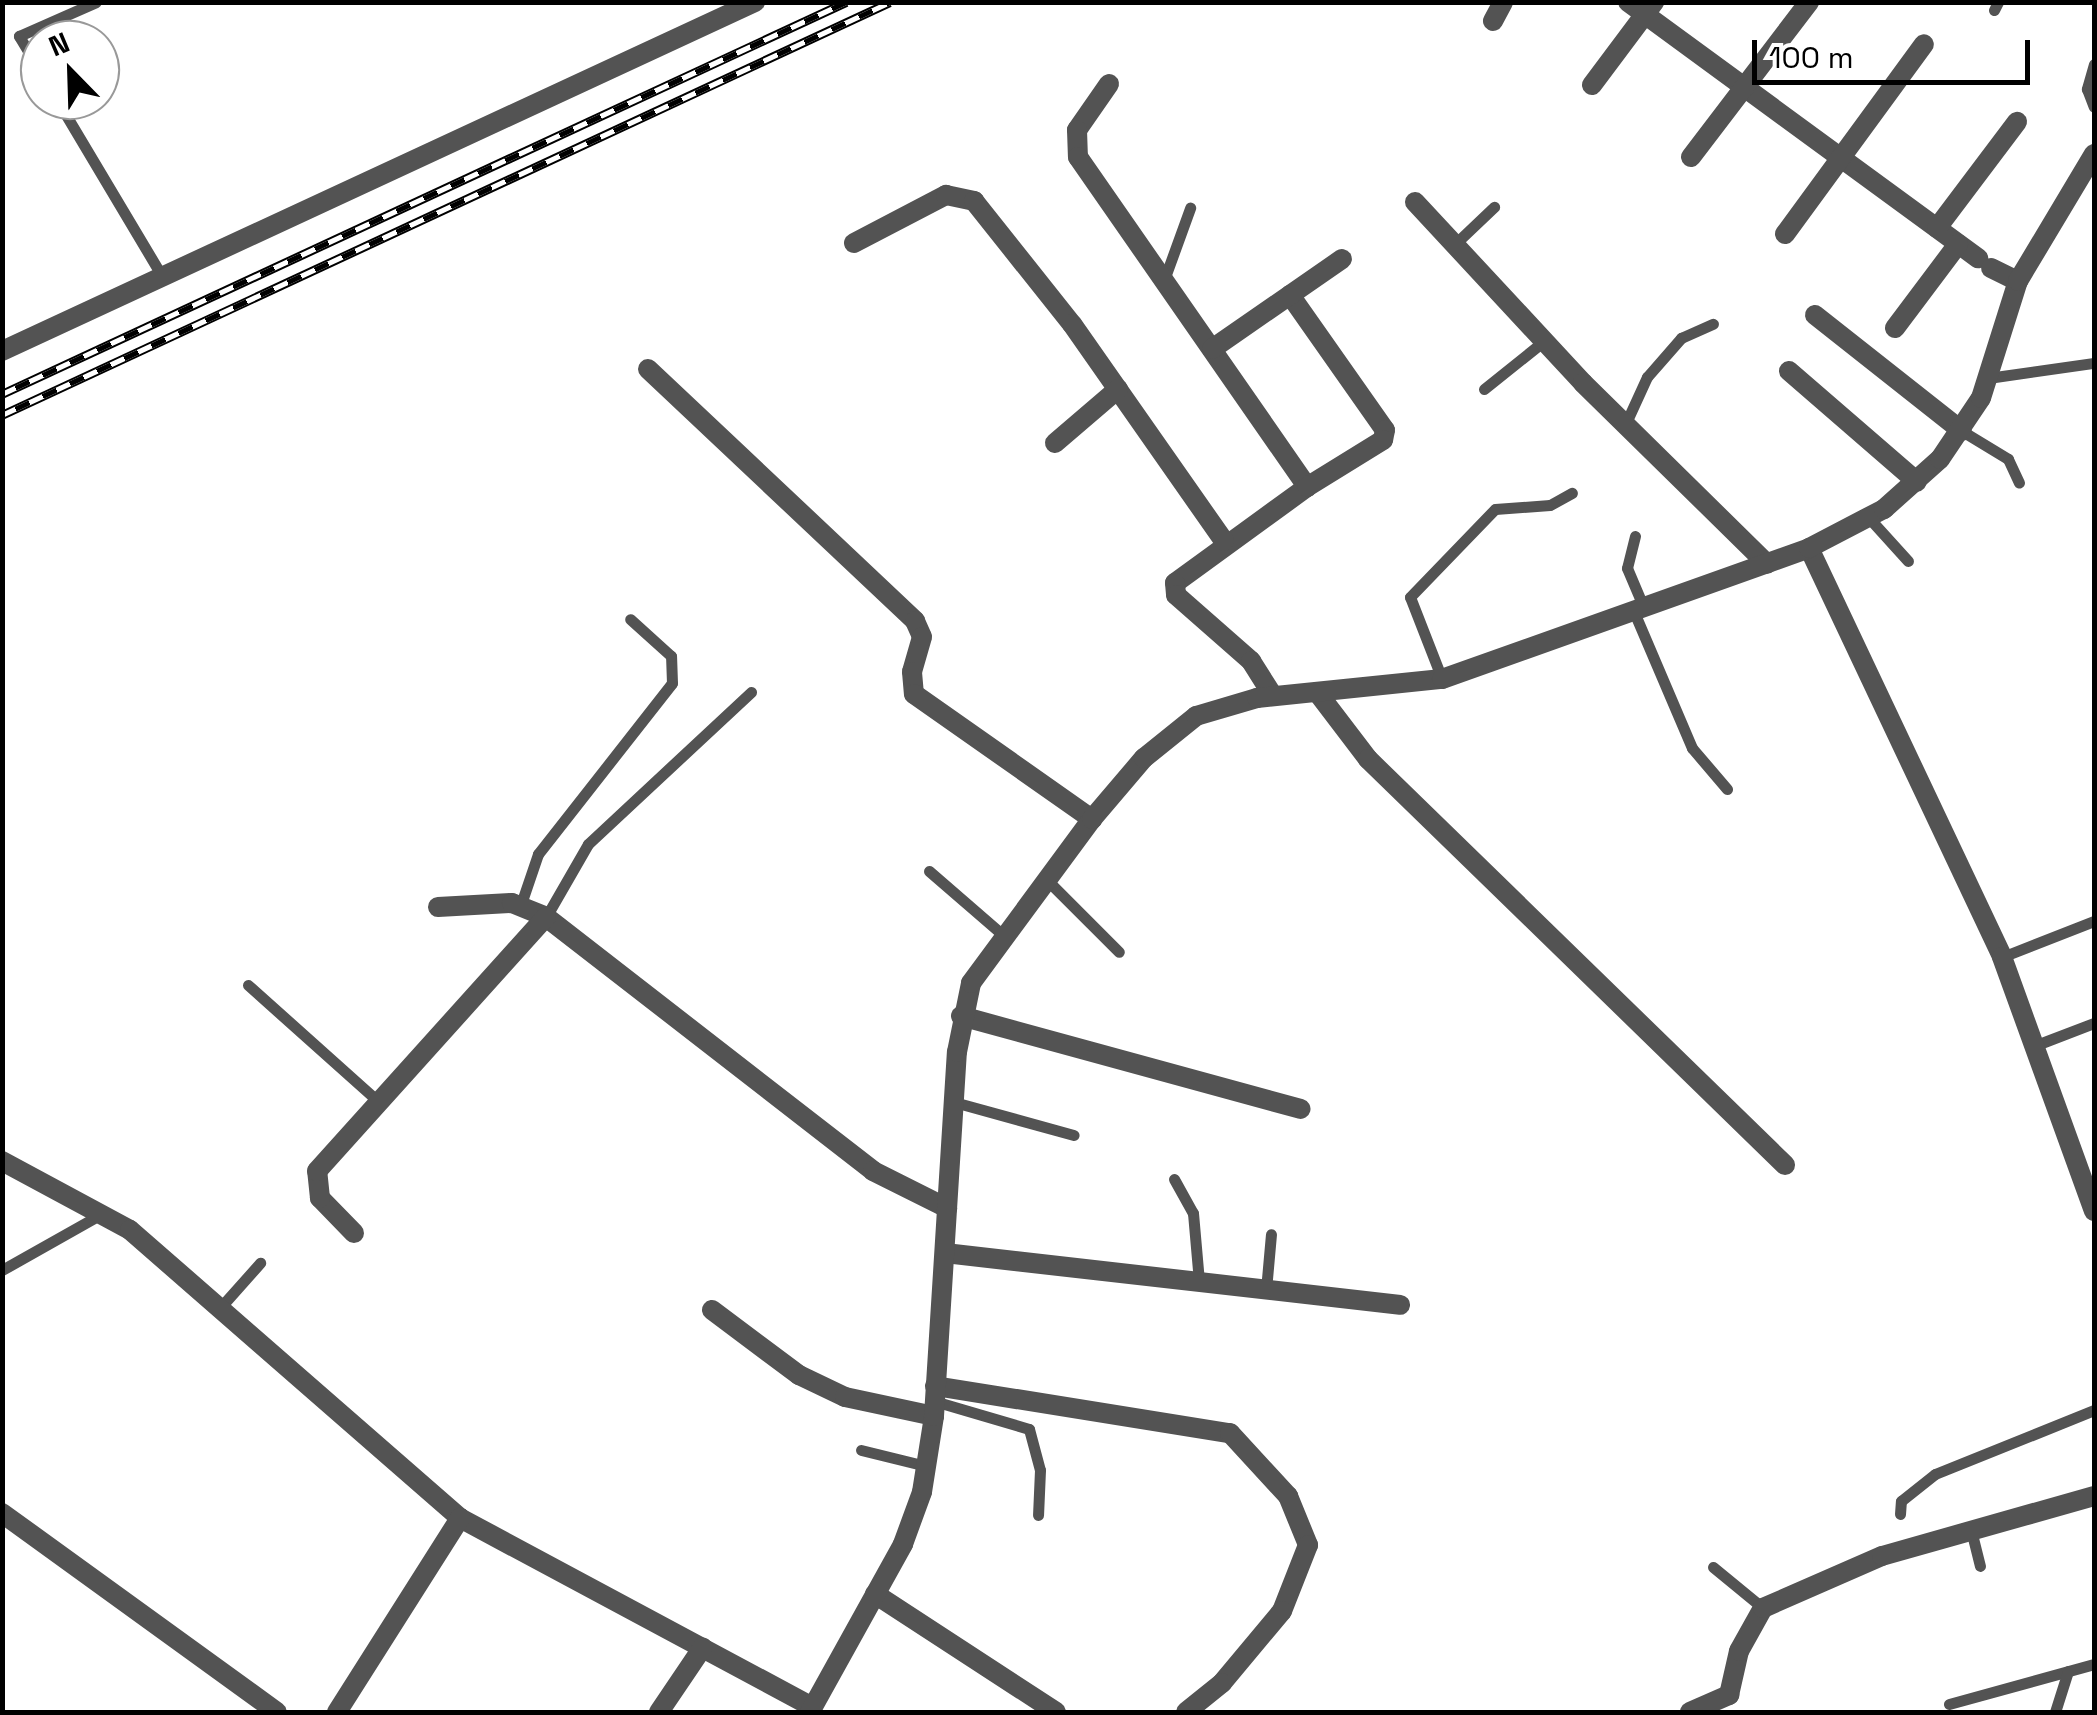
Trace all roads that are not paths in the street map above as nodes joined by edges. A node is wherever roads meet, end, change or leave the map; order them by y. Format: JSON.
{"nodes":[{"id":1,"x":96,"y":2,"type":"edge"},
{"id":2,"x":755,"y":2,"type":"edge"},
{"id":3,"x":1808,"y":2,"type":"edge"},
{"id":4,"x":1642,"y":7,"type":"edge"},
{"id":5,"x":55,"y":20,"type":"edge"},
{"id":6,"x":1924,"y":44,"type":"dead end"},
{"id":7,"x":2094,"y":64,"type":"edge"},
{"id":8,"x":1109,"y":84,"type":"dead end"},
{"id":9,"x":1592,"y":85,"type":"dead end"},
{"id":10,"x":1746,"y":89,"type":"junction"},
{"id":11,"x":2094,"y":107,"type":"edge"},
{"id":12,"x":69,"y":120,"type":"edge"},
{"id":13,"x":2018,"y":122,"type":"dead end"},
{"id":14,"x":2094,"y":154,"type":"edge"},
{"id":15,"x":1691,"y":157,"type":"dead end"},
{"id":16,"x":1840,"y":158,"type":"junction"},
{"id":17,"x":1416,"y":202,"type":"dead end"},
{"id":18,"x":1494,"y":207,"type":"dead end"},
{"id":19,"x":1190,"y":208,"type":"dead end"},
{"id":20,"x":1937,"y":228,"type":"junction"},
{"id":21,"x":1785,"y":234,"type":"dead end"},
{"id":22,"x":854,"y":243,"type":"dead end"},
{"id":23,"x":1454,"y":244,"type":"junction"},
{"id":24,"x":1958,"y":244,"type":"junction"},
{"id":25,"x":1342,"y":259,"type":"dead end"},
{"id":26,"x":162,"y":276,"type":"junction"},
{"id":27,"x":1164,"y":280,"type":"junction"},
{"id":28,"x":2018,"y":281,"type":"junction"},
{"id":29,"x":1290,"y":295,"type":"junction"},
{"id":30,"x":1815,"y":315,"type":"dead end"},
{"id":31,"x":1713,"y":324,"type":"dead end"},
{"id":32,"x":1894,"y":328,"type":"dead end"},
{"id":33,"x":1544,"y":341,"type":"junction"},
{"id":34,"x":1212,"y":349,"type":"junction"},
{"id":35,"x":2,"y":351,"type":"edge"},
{"id":36,"x":2094,"y":363,"type":"edge"},
{"id":37,"x":648,"y":370,"type":"dead end"},
{"id":38,"x":1789,"y":371,"type":"dead end"},
{"id":39,"x":1988,"y":378,"type":"junction"},
{"id":40,"x":1484,"y":389,"type":"dead end"},
{"id":41,"x":1118,"y":390,"type":"junction"},
{"id":42,"x":1625,"y":425,"type":"junction"},
{"id":43,"x":1962,"y":431,"type":"junction"},
{"id":44,"x":1055,"y":443,"type":"dead end"},
{"id":45,"x":1917,"y":482,"type":"junction"},
{"id":46,"x":2019,"y":484,"type":"dead end"},
{"id":47,"x":1307,"y":487,"type":"junction"},
{"id":48,"x":1572,"y":493,"type":"dead end"},
{"id":49,"x":1869,"y":518,"type":"junction"},
{"id":50,"x":1635,"y":536,"type":"dead end"},
{"id":51,"x":1224,"y":541,"type":"junction"},
{"id":52,"x":1810,"y":548,"type":"junction"},
{"id":53,"x":1908,"y":561,"type":"dead end"},
{"id":54,"x":1767,"y":564,"type":"junction"},
{"id":55,"x":1639,"y":610,"type":"junction"},
{"id":56,"x":630,"y":619,"type":"dead end"},
{"id":57,"x":1442,"y":679,"type":"junction"},
{"id":58,"x":751,"y":692,"type":"dead end"},
{"id":59,"x":1317,"y":692,"type":"junction"},
{"id":60,"x":1273,"y":696,"type":"junction"},
{"id":61,"x":1727,"y":789,"type":"dead end"},
{"id":62,"x":1092,"y":819,"type":"junction"},
{"id":63,"x":929,"y":871,"type":"dead end"},
{"id":64,"x":1046,"y":879,"type":"junction"},
{"id":65,"x":522,"y":904,"type":"junction"},
{"id":66,"x":438,"y":907,"type":"dead end"},
{"id":67,"x":546,"y":917,"type":"junction"},
{"id":68,"x":2094,"y":921,"type":"edge"},
{"id":69,"x":1003,"y":935,"type":"junction"},
{"id":70,"x":1119,"y":952,"type":"dead end"},
{"id":71,"x":2002,"y":957,"type":"junction"},
{"id":72,"x":248,"y":985,"type":"dead end"},
{"id":73,"x":960,"y":1016,"type":"junction"},
{"id":74,"x":2094,"y":1023,"type":"edge"},
{"id":75,"x":2039,"y":1044,"type":"junction"},
{"id":76,"x":954,"y":1102,"type":"junction"},
{"id":77,"x":380,"y":1103,"type":"junction"},
{"id":78,"x":1301,"y":1110,"type":"dead end"},
{"id":79,"x":1074,"y":1135,"type":"dead end"},
{"id":80,"x":2,"y":1162,"type":"edge"},
{"id":81,"x":1786,"y":1165,"type":"dead end"},
{"id":82,"x":2088,"y":1169,"type":"edge"},
{"id":83,"x":1174,"y":1179,"type":"dead end"},
{"id":84,"x":946,"y":1208,"type":"junction"},
{"id":85,"x":2094,"y":1211,"type":"edge"},
{"id":86,"x":103,"y":1213,"type":"junction"},
{"id":87,"x":354,"y":1233,"type":"dead end"},
{"id":88,"x":1271,"y":1234,"type":"dead end"},
{"id":89,"x":946,"y":1254,"type":"junction"},
{"id":90,"x":260,"y":1264,"type":"dead end"},
{"id":91,"x":2,"y":1270,"type":"edge"},
{"id":92,"x":1199,"y":1282,"type":"junction"},
{"id":93,"x":1266,"y":1290,"type":"junction"},
{"id":94,"x":1400,"y":1305,"type":"dead end"},
{"id":95,"x":220,"y":1309,"type":"junction"},
{"id":96,"x":712,"y":1310,"type":"dead end"},
{"id":97,"x":934,"y":1401,"type":"junction"},
{"id":98,"x":2094,"y":1410,"type":"edge"},
{"id":99,"x":860,"y":1450,"type":"dead end"},
{"id":100,"x":926,"y":1466,"type":"junction"},
{"id":101,"x":2094,"y":1496,"type":"edge"},
{"id":102,"x":2,"y":1512,"type":"edge"},
{"id":103,"x":1038,"y":1514,"type":"dead end"},
{"id":104,"x":1900,"y":1514,"type":"dead end"},
{"id":105,"x":460,"y":1518,"type":"junction"},
{"id":106,"x":1971,"y":1530,"type":"junction"},
{"id":107,"x":1980,"y":1566,"type":"dead end"},
{"id":108,"x":1713,"y":1567,"type":"dead end"},
{"id":109,"x":875,"y":1594,"type":"junction"},
{"id":110,"x":1764,"y":1608,"type":"junction"},
{"id":111,"x":703,"y":1647,"type":"junction"},
{"id":112,"x":2094,"y":1664,"type":"edge"},
{"id":113,"x":2068,"y":1671,"type":"junction"},
{"id":114,"x":1949,"y":1704,"type":"dead end"},
{"id":115,"x":811,"y":1710,"type":"edge"},
{"id":116,"x":277,"y":1712,"type":"edge"},
{"id":117,"x":337,"y":1712,"type":"edge"},
{"id":118,"x":660,"y":1712,"type":"edge"},
{"id":119,"x":1056,"y":1712,"type":"edge"},
{"id":120,"x":1186,"y":1712,"type":"edge"},
{"id":121,"x":1690,"y":1712,"type":"edge"},
{"id":122,"x":2055,"y":1712,"type":"edge"}],
"edges":[{"from":1,"to":5,"type":"lane"},
{"from":2,"to":26,"type":"street"},
{"from":3,"to":10,"type":"street"},
{"from":4,"to":9,"type":"street"},
{"from":4,"to":10,"type":"street"},
{"from":6,"to":16,"type":"street"},
{"from":7,"to":11,"type":"lane"},
{"from":8,"to":27,"type":"street"},
{"from":10,"to":15,"type":"street"},
{"from":10,"to":16,"type":"street"},
{"from":12,"to":26,"type":"lane"},
{"from":13,"to":20,"type":"street"},
{"from":14,"to":28,"type":"street"},
{"from":16,"to":20,"type":"street"},
{"from":16,"to":21,"type":"street"},
{"from":17,"to":23,"type":"street"},
{"from":18,"to":23,"type":"lane"},
{"from":19,"to":27,"type":"lane"},
{"from":20,"to":24,"type":"street"},
{"from":22,"to":41,"type":"street"},
{"from":23,"to":33,"type":"street"},
{"from":24,"to":28,"type":"street"},
{"from":24,"to":32,"type":"street"},
{"from":25,"to":29,"type":"street"},
{"from":26,"to":35,"type":"street"},
{"from":27,"to":34,"type":"street"},
{"from":28,"to":39,"type":"street"},
{"from":29,"to":34,"type":"street"},
{"from":29,"to":47,"type":"street"},
{"from":30,"to":43,"type":"street"},
{"from":31,"to":42,"type":"lane"},
{"from":33,"to":40,"type":"lane"},
{"from":33,"to":42,"type":"street"},
{"from":34,"to":47,"type":"street"},
{"from":36,"to":39,"type":"lane"},
{"from":37,"to":62,"type":"street"},
{"from":38,"to":45,"type":"street"},
{"from":39,"to":43,"type":"street"},
{"from":41,"to":44,"type":"street"},
{"from":41,"to":51,"type":"street"},
{"from":42,"to":54,"type":"street"},
{"from":43,"to":45,"type":"street"},
{"from":43,"to":46,"type":"lane"},
{"from":45,"to":49,"type":"street"},
{"from":47,"to":51,"type":"street"},
{"from":48,"to":57,"type":"lane"},
{"from":49,"to":52,"type":"street"},
{"from":49,"to":53,"type":"lane"},
{"from":50,"to":55,"type":"lane"},
{"from":51,"to":60,"type":"street"},
{"from":52,"to":54,"type":"street"},
{"from":52,"to":71,"type":"street"},
{"from":54,"to":55,"type":"street"},
{"from":55,"to":57,"type":"street"},
{"from":55,"to":61,"type":"lane"},
{"from":56,"to":65,"type":"lane"},
{"from":57,"to":59,"type":"street"},
{"from":58,"to":67,"type":"lane"},
{"from":59,"to":60,"type":"street"},
{"from":59,"to":81,"type":"street"},
{"from":60,"to":62,"type":"street"},
{"from":62,"to":64,"type":"street"},
{"from":63,"to":69,"type":"lane"},
{"from":64,"to":69,"type":"street"},
{"from":64,"to":70,"type":"lane"},
{"from":65,"to":66,"type":"street"},
{"from":65,"to":67,"type":"street"},
{"from":67,"to":77,"type":"street"},
{"from":67,"to":84,"type":"street"},
{"from":68,"to":71,"type":"lane"},
{"from":69,"to":73,"type":"street"},
{"from":71,"to":75,"type":"street"},
{"from":72,"to":77,"type":"lane"},
{"from":73,"to":76,"type":"street"},
{"from":73,"to":78,"type":"street"},
{"from":74,"to":75,"type":"lane"},
{"from":75,"to":82,"type":"street"},
{"from":76,"to":79,"type":"lane"},
{"from":76,"to":84,"type":"street"},
{"from":77,"to":87,"type":"street"},
{"from":80,"to":86,"type":"street"},
{"from":82,"to":85,"type":"street"},
{"from":83,"to":92,"type":"lane"},
{"from":84,"to":89,"type":"street"},
{"from":86,"to":91,"type":"lane"},
{"from":86,"to":95,"type":"street"},
{"from":88,"to":93,"type":"lane"},
{"from":89,"to":92,"type":"street"},
{"from":89,"to":97,"type":"street"},
{"from":90,"to":95,"type":"lane"},
{"from":92,"to":93,"type":"street"},
{"from":93,"to":94,"type":"street"},
{"from":95,"to":105,"type":"street"},
{"from":96,"to":97,"type":"street"},
{"from":97,"to":100,"type":"street"},
{"from":97,"to":103,"type":"lane"},
{"from":97,"to":120,"type":"street"},
{"from":98,"to":104,"type":"lane"},
{"from":99,"to":100,"type":"lane"},
{"from":100,"to":109,"type":"street"},
{"from":101,"to":106,"type":"street"},
{"from":102,"to":116,"type":"street"},
{"from":105,"to":111,"type":"street"},
{"from":105,"to":117,"type":"street"},
{"from":106,"to":107,"type":"lane"},
{"from":106,"to":110,"type":"street"},
{"from":108,"to":110,"type":"lane"},
{"from":109,"to":115,"type":"street"},
{"from":109,"to":119,"type":"street"},
{"from":110,"to":121,"type":"street"},
{"from":111,"to":115,"type":"street"},
{"from":111,"to":118,"type":"street"},
{"from":112,"to":113,"type":"lane"},
{"from":113,"to":114,"type":"lane"},
{"from":113,"to":122,"type":"lane"}]}
